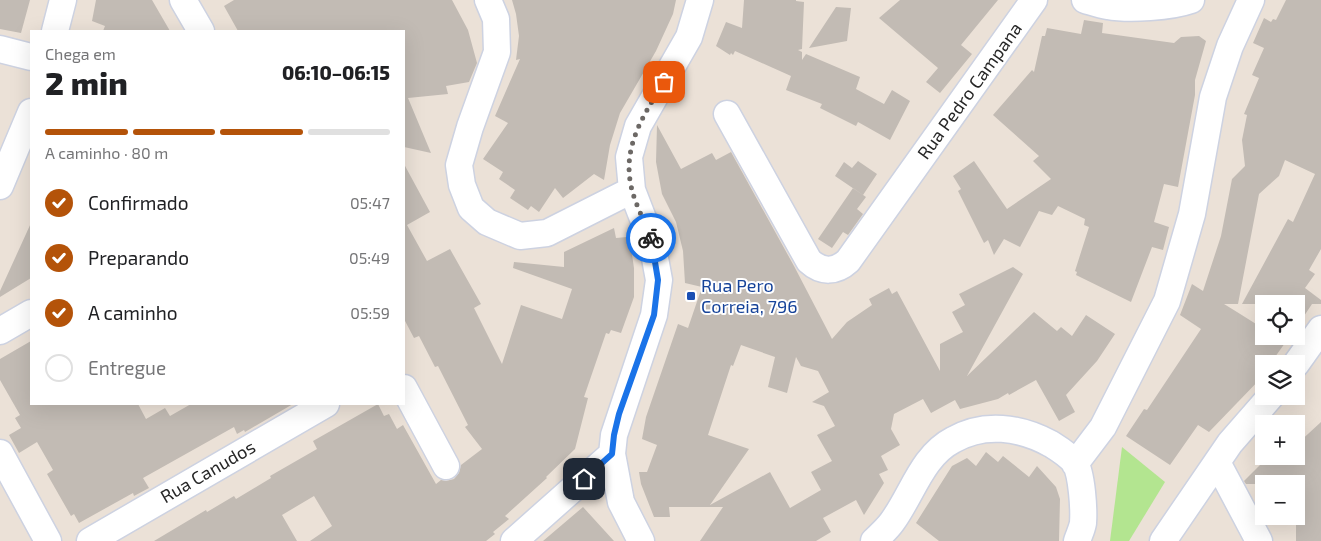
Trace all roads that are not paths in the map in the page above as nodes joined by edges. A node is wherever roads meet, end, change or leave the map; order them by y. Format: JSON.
{"nodes":[{"id":1,"x":63,"y":0,"type":"edge"},
{"id":2,"x":184,"y":0,"type":"edge"},
{"id":3,"x":488,"y":0,"type":"edge"},
{"id":4,"x":700,"y":0,"type":"edge"},
{"id":5,"x":1034,"y":0,"type":"edge"},
{"id":6,"x":1085,"y":0,"type":"edge"},
{"id":7,"x":1191,"y":0,"type":"edge"},
{"id":8,"x":1251,"y":0,"type":"edge"},
{"id":9,"x":56,"y":30,"type":"edge"},
{"id":10,"x":200,"y":30,"type":"edge"},
{"id":11,"x":0,"y":49,"type":"edge"},
{"id":12,"x":30,"y":57,"type":"edge"},
{"id":13,"x":30,"y":114,"type":"edge"},
{"id":14,"x":727,"y":114,"type":"dead end"},
{"id":15,"x":0,"y":186,"type":"edge"},
{"id":16,"x":632,"y":190,"type":"junction"},
{"id":17,"x":30,"y":314,"type":"edge"},
{"id":18,"x":1321,"y":329,"type":"edge"},
{"id":19,"x":0,"y":331,"type":"edge"},
{"id":20,"x":1302,"y":355,"type":"edge"},
{"id":21,"x":405,"y":390,"type":"edge"},
{"id":22,"x":324,"y":405,"type":"edge"},
{"id":23,"x":1263,"y":405,"type":"edge"},
{"id":24,"x":0,"y":453,"type":"edge"},
{"id":25,"x":612,"y":454,"type":"junction"},
{"id":26,"x":1217,"y":462,"type":"junction"},
{"id":27,"x":1075,"y":464,"type":"junction"},
{"id":28,"x":446,"y":466,"type":"dead end"},
{"id":29,"x":48,"y":541,"type":"edge"},
{"id":30,"x":90,"y":541,"type":"edge"},
{"id":31,"x":514,"y":541,"type":"edge"},
{"id":32,"x":641,"y":541,"type":"edge"},
{"id":33,"x":874,"y":541,"type":"edge"},
{"id":34,"x":1077,"y":541,"type":"edge"},
{"id":35,"x":1162,"y":541,"type":"edge"},
{"id":36,"x":1259,"y":541,"type":"edge"}],
"edges":[{"from":1,"to":9,"type":"street"},
{"from":2,"to":10,"type":"street"},
{"from":3,"to":16,"type":"street"},
{"from":4,"to":16,"type":"street"},
{"from":5,"to":14,"type":"street","name":"Rua Pedro Campana"},
{"from":6,"to":7,"type":"street"},
{"from":8,"to":27,"type":"street"},
{"from":11,"to":12,"type":"street"},
{"from":13,"to":15,"type":"street"},
{"from":16,"to":25,"type":"street"},
{"from":17,"to":19,"type":"street"},
{"from":18,"to":20,"type":"street"},
{"from":21,"to":28,"type":"street"},
{"from":22,"to":30,"type":"street","name":"Rua Canudos"},
{"from":23,"to":26,"type":"street"},
{"from":24,"to":29,"type":"street"},
{"from":25,"to":31,"type":"street"},
{"from":25,"to":32,"type":"street"},
{"from":26,"to":35,"type":"street"},
{"from":26,"to":36,"type":"street"},
{"from":27,"to":33,"type":"street"},
{"from":27,"to":34,"type":"street"}]}
